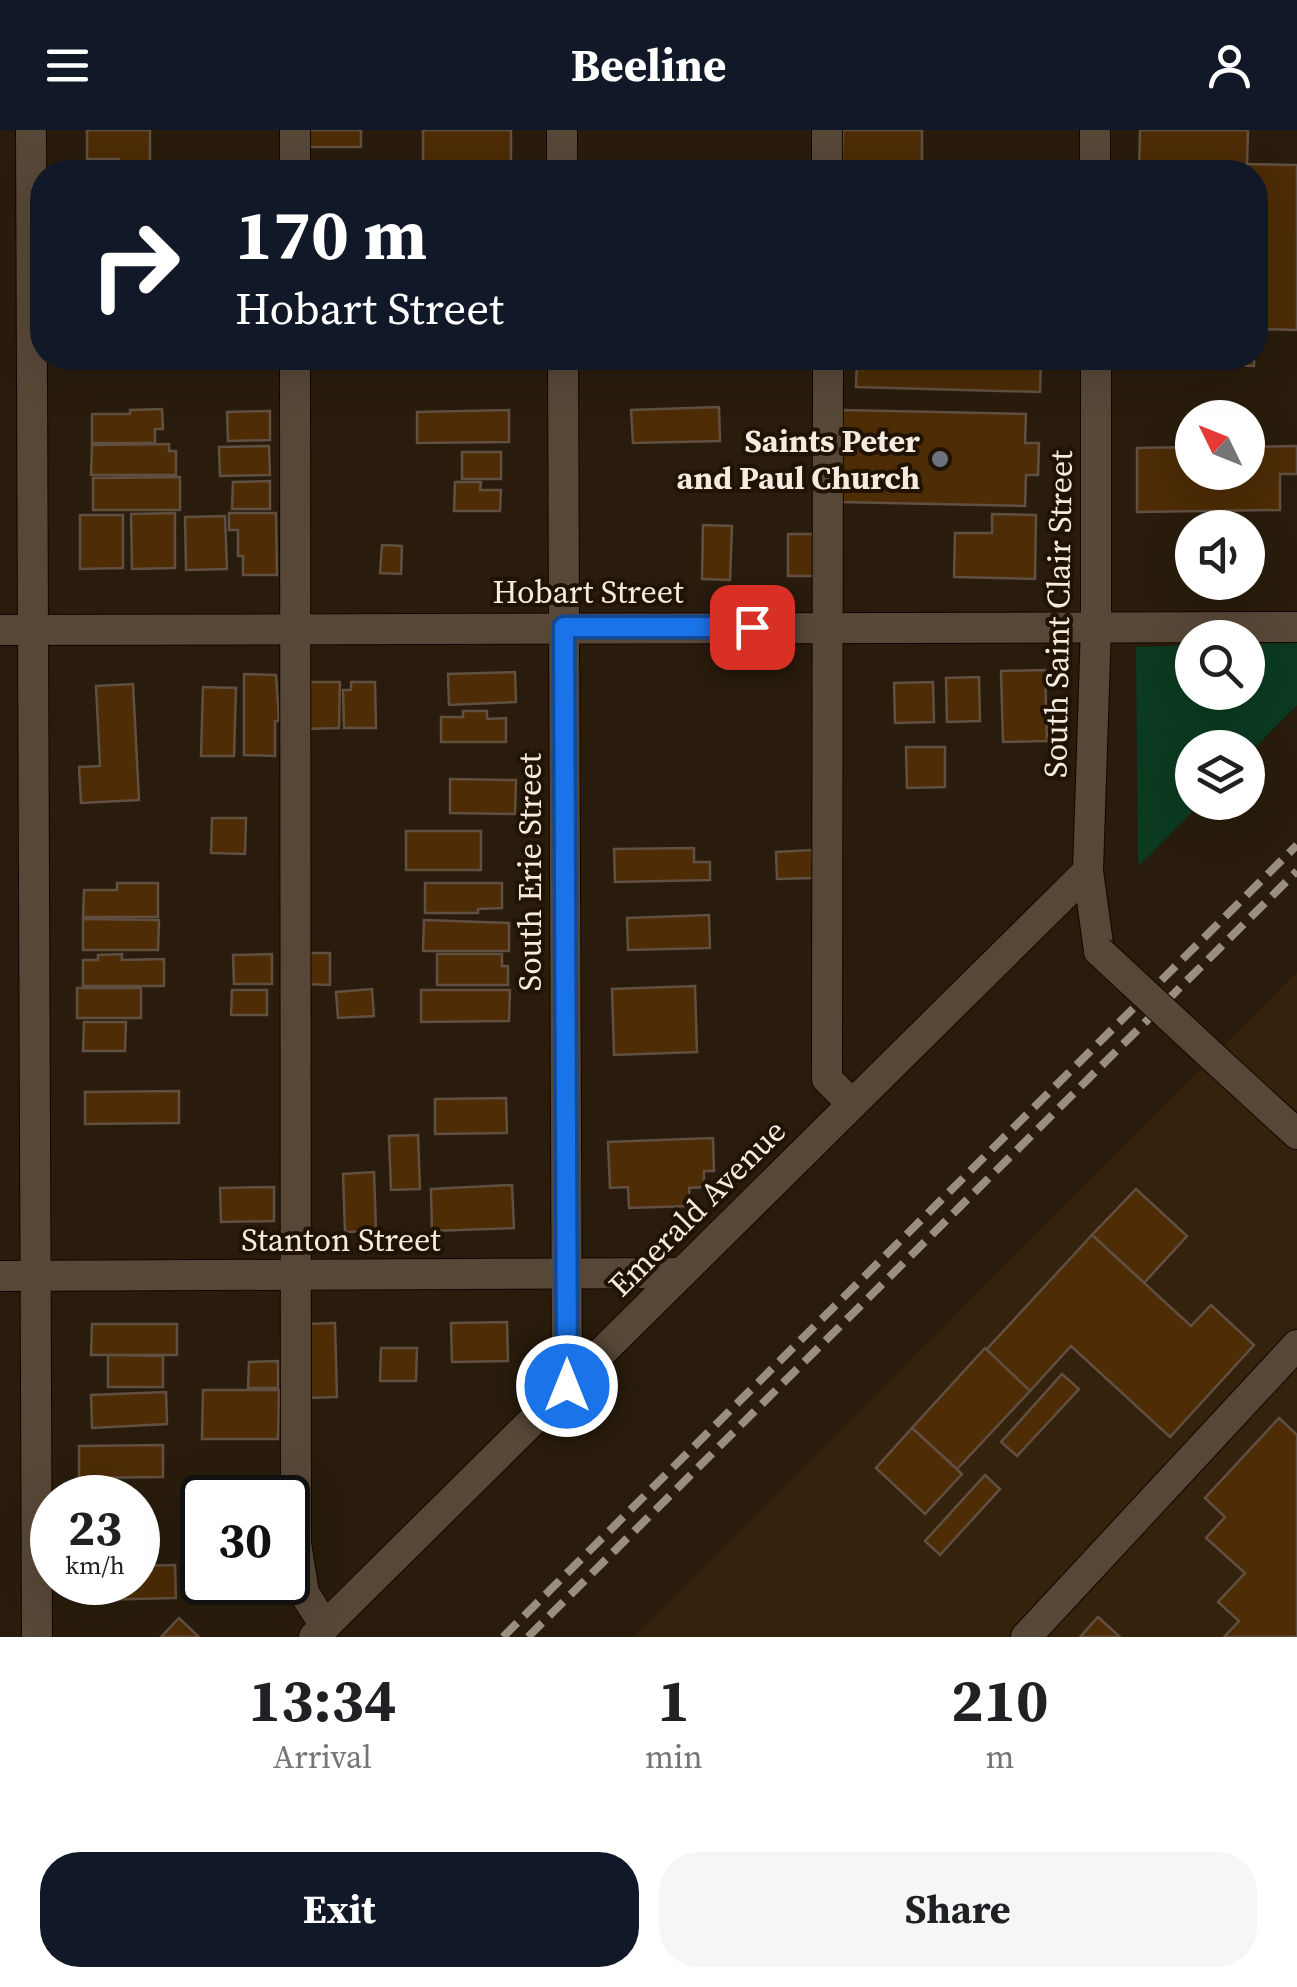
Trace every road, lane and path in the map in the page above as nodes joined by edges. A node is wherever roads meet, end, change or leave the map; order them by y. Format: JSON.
{"nodes":[{"id":1,"x":31,"y":130,"type":"edge"},
{"id":2,"x":295,"y":130,"type":"edge"},
{"id":3,"x":562,"y":130,"type":"edge"},
{"id":4,"x":827,"y":130,"type":"edge"},
{"id":5,"x":1095,"y":130,"type":"edge"},
{"id":6,"x":31,"y":160,"type":"edge"},
{"id":7,"x":295,"y":160,"type":"edge"},
{"id":8,"x":562,"y":160,"type":"edge"},
{"id":9,"x":827,"y":160,"type":"edge"},
{"id":10,"x":1095,"y":160,"type":"edge"},
{"id":11,"x":31,"y":370,"type":"edge"},
{"id":12,"x":295,"y":370,"type":"edge"},
{"id":13,"x":563,"y":370,"type":"edge"},
{"id":14,"x":828,"y":370,"type":"edge"},
{"id":15,"x":1096,"y":370,"type":"edge"},
{"id":16,"x":830,"y":626,"type":"junction"},
{"id":17,"x":1096,"y":626,"type":"junction"},
{"id":18,"x":564,"y":627,"type":"junction"},
{"id":19,"x":1297,"y":627,"type":"edge"},
{"id":20,"x":294,"y":629,"type":"junction"},
{"id":21,"x":0,"y":630,"type":"edge"},
{"id":22,"x":32,"y":630,"type":"junction"},
{"id":23,"x":1088,"y":871,"type":"junction"},
{"id":24,"x":852,"y":1104,"type":"junction"},
{"id":25,"x":1297,"y":1134,"type":"edge"},
{"id":26,"x":567,"y":1274,"type":"junction"},
{"id":27,"x":681,"y":1274,"type":"junction"},
{"id":28,"x":294,"y":1275,"type":"junction"},
{"id":29,"x":0,"y":1276,"type":"edge"},
{"id":30,"x":35,"y":1276,"type":"junction"},
{"id":31,"x":1297,"y":1345,"type":"edge"},
{"id":32,"x":567,"y":1386,"type":"junction"},
{"id":33,"x":319,"y":1631,"type":"edge"},
{"id":34,"x":36,"y":1637,"type":"edge"},
{"id":35,"x":1026,"y":1637,"type":"edge"}],
"edges":[{"from":1,"to":6,"type":"street"},
{"from":2,"to":7,"type":"street"},
{"from":3,"to":8,"type":"street"},
{"from":4,"to":9,"type":"street"},
{"from":5,"to":10,"type":"street"},
{"from":11,"to":22,"type":"street"},
{"from":12,"to":20,"type":"street"},
{"from":13,"to":18,"type":"street","name":"South Erie Street"},
{"from":14,"to":16,"type":"street"},
{"from":15,"to":17,"type":"street","name":"South Saint Clair Street"},
{"from":16,"to":17,"type":"street","name":"Hobart Street"},
{"from":16,"to":18,"type":"street","name":"Hobart Street"},
{"from":16,"to":24,"type":"street"},
{"from":17,"to":19,"type":"street","name":"Hobart Street"},
{"from":17,"to":23,"type":"street","name":"South Saint Clair Street"},
{"from":18,"to":20,"type":"street","name":"Hobart Street"},
{"from":18,"to":26,"type":"street","name":"South Erie Street"},
{"from":20,"to":22,"type":"street","name":"Hobart Street"},
{"from":20,"to":28,"type":"street"},
{"from":21,"to":22,"type":"street","name":"Hobart Street"},
{"from":22,"to":30,"type":"street"},
{"from":23,"to":24,"type":"street","name":"Emerald Avenue"},
{"from":23,"to":25,"type":"street","name":"South Saint Clair Street","bridge":true},
{"from":24,"to":27,"type":"street","name":"Emerald Avenue"},
{"from":26,"to":27,"type":"street","name":"Stanton Street"},
{"from":26,"to":28,"type":"street","name":"Stanton Street"},
{"from":26,"to":32,"type":"street","name":"South Erie Street"},
{"from":27,"to":32,"type":"street","name":"Emerald Avenue"},
{"from":28,"to":30,"type":"street","name":"Stanton Street"},
{"from":28,"to":33,"type":"street"},
{"from":29,"to":30,"type":"street","name":"Stanton Street"},
{"from":30,"to":34,"type":"street"},
{"from":31,"to":35,"type":"street"},
{"from":32,"to":33,"type":"street","name":"Emerald Avenue"}]}
